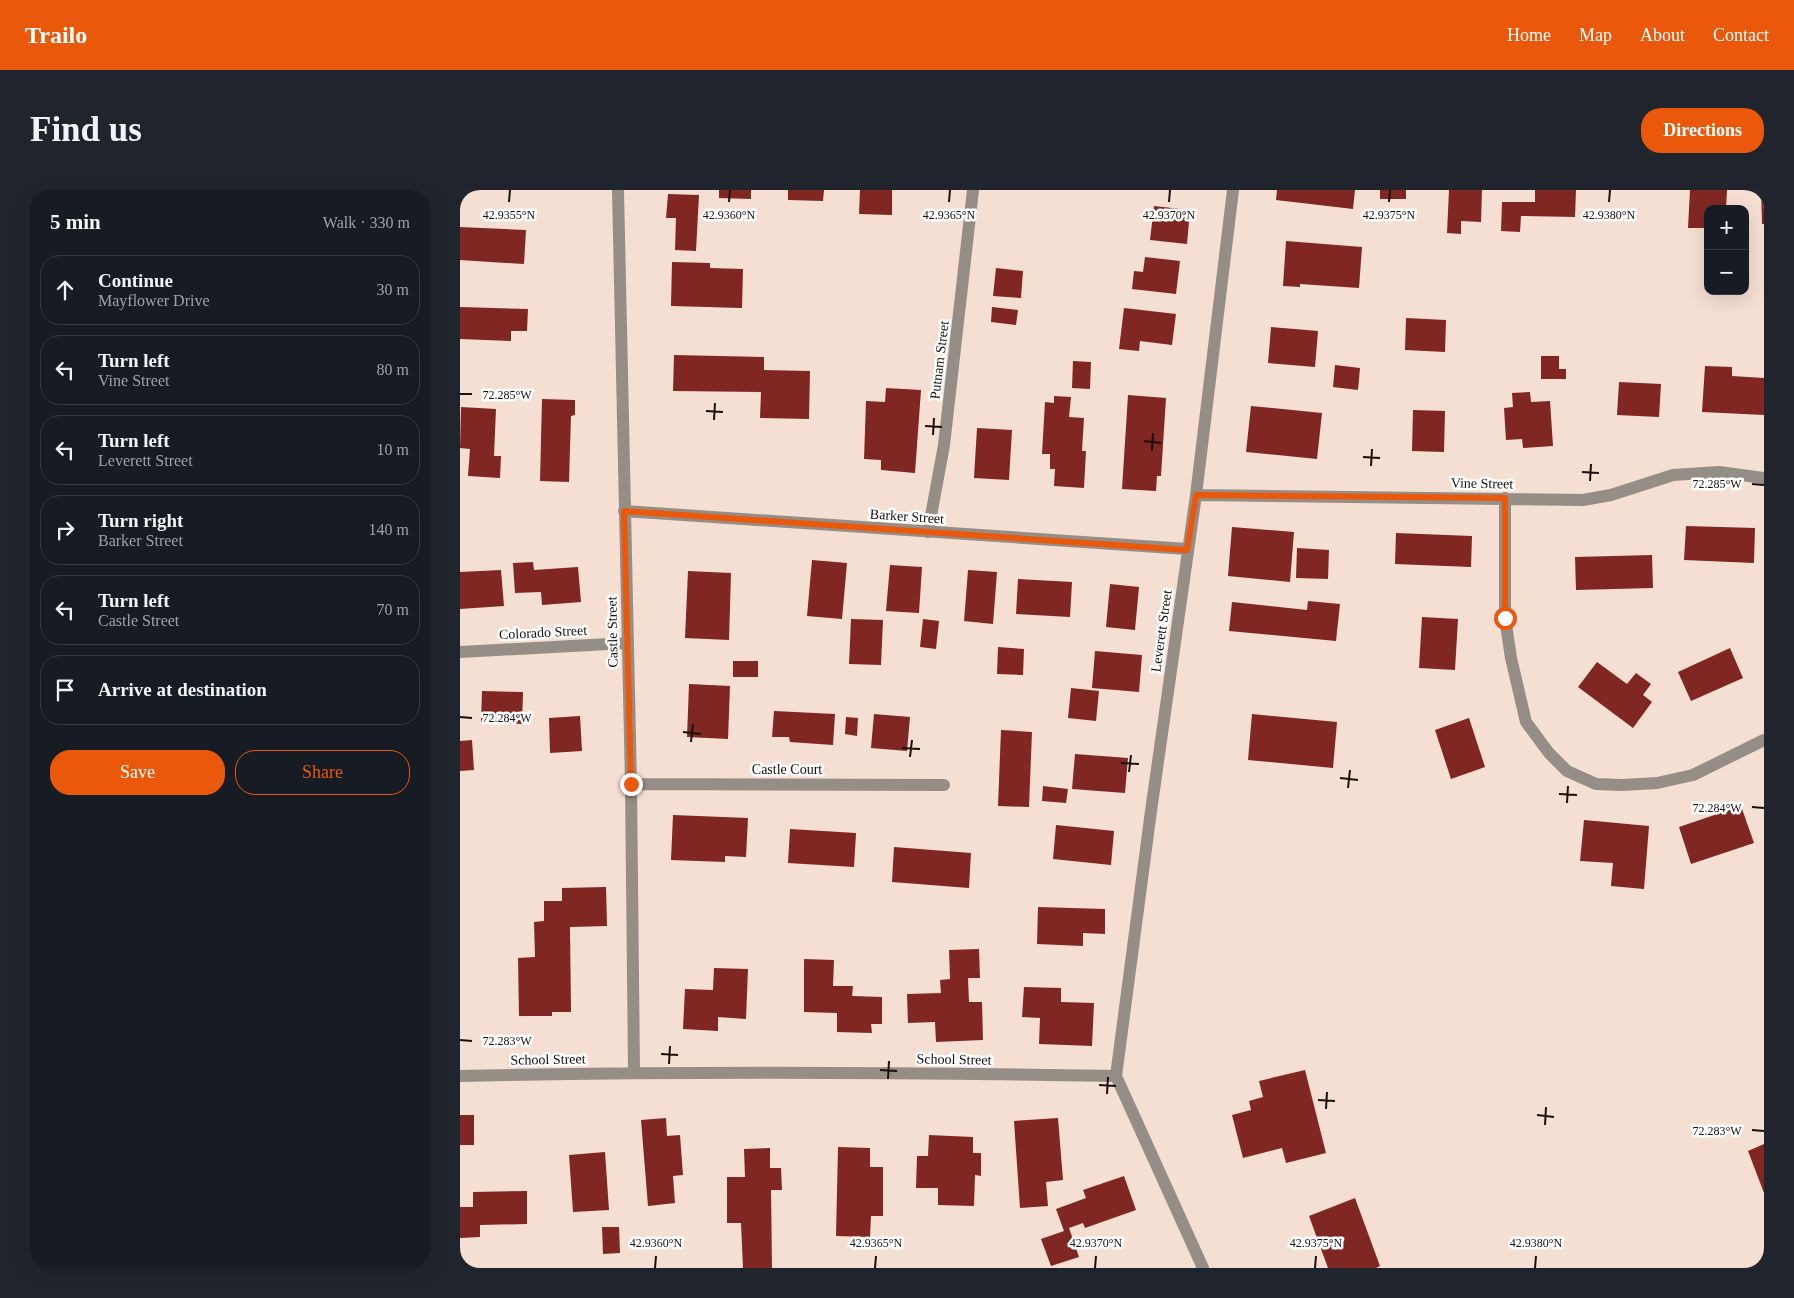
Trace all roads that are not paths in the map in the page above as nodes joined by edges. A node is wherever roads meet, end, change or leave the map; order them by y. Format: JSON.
{"nodes":[{"id":1,"x":618,"y":190,"type":"edge"},
{"id":2,"x":973,"y":190,"type":"edge"},
{"id":3,"x":1233,"y":190,"type":"edge"},
{"id":4,"x":1764,"y":478,"type":"edge"},
{"id":5,"x":1196,"y":495,"type":"junction"},
{"id":6,"x":1505,"y":498,"type":"junction"},
{"id":7,"x":624,"y":511,"type":"junction"},
{"id":8,"x":928,"y":532,"type":"junction"},
{"id":9,"x":1187,"y":550,"type":"junction"},
{"id":10,"x":627,"y":643,"type":"junction"},
{"id":11,"x":460,"y":652,"type":"edge"},
{"id":12,"x":1764,"y":740,"type":"edge"},
{"id":13,"x":631,"y":784,"type":"junction"},
{"id":14,"x":944,"y":785,"type":"dead end"},
{"id":15,"x":634,"y":1072,"type":"junction"},
{"id":16,"x":460,"y":1076,"type":"edge"},
{"id":17,"x":1116,"y":1076,"type":"junction"},
{"id":18,"x":1203,"y":1268,"type":"edge"}],
"edges":[{"from":1,"to":7,"type":"street","name":"Castle Street"},
{"from":2,"to":8,"type":"street","name":"Putnam Street"},
{"from":3,"to":5,"type":"street","name":"Leverett Street"},
{"from":4,"to":6,"type":"street","name":"Vine Street"},
{"from":5,"to":6,"type":"street","name":"Vine Street"},
{"from":5,"to":9,"type":"street","name":"Leverett Street"},
{"from":6,"to":12,"type":"street"},
{"from":7,"to":8,"type":"street","name":"Barker Street"},
{"from":7,"to":10,"type":"street","name":"Castle Street"},
{"from":8,"to":9,"type":"street","name":"Barker Street"},
{"from":9,"to":17,"type":"street","name":"Leverett Street"},
{"from":10,"to":11,"type":"street","name":"Colorado Street"},
{"from":10,"to":13,"type":"street","name":"Castle Street"},
{"from":13,"to":14,"type":"street","name":"Castle Court"},
{"from":13,"to":15,"type":"street","name":"Castle Street"},
{"from":15,"to":16,"type":"street","name":"School Street"},
{"from":15,"to":17,"type":"street","name":"School Street"},
{"from":17,"to":18,"type":"street"}]}
